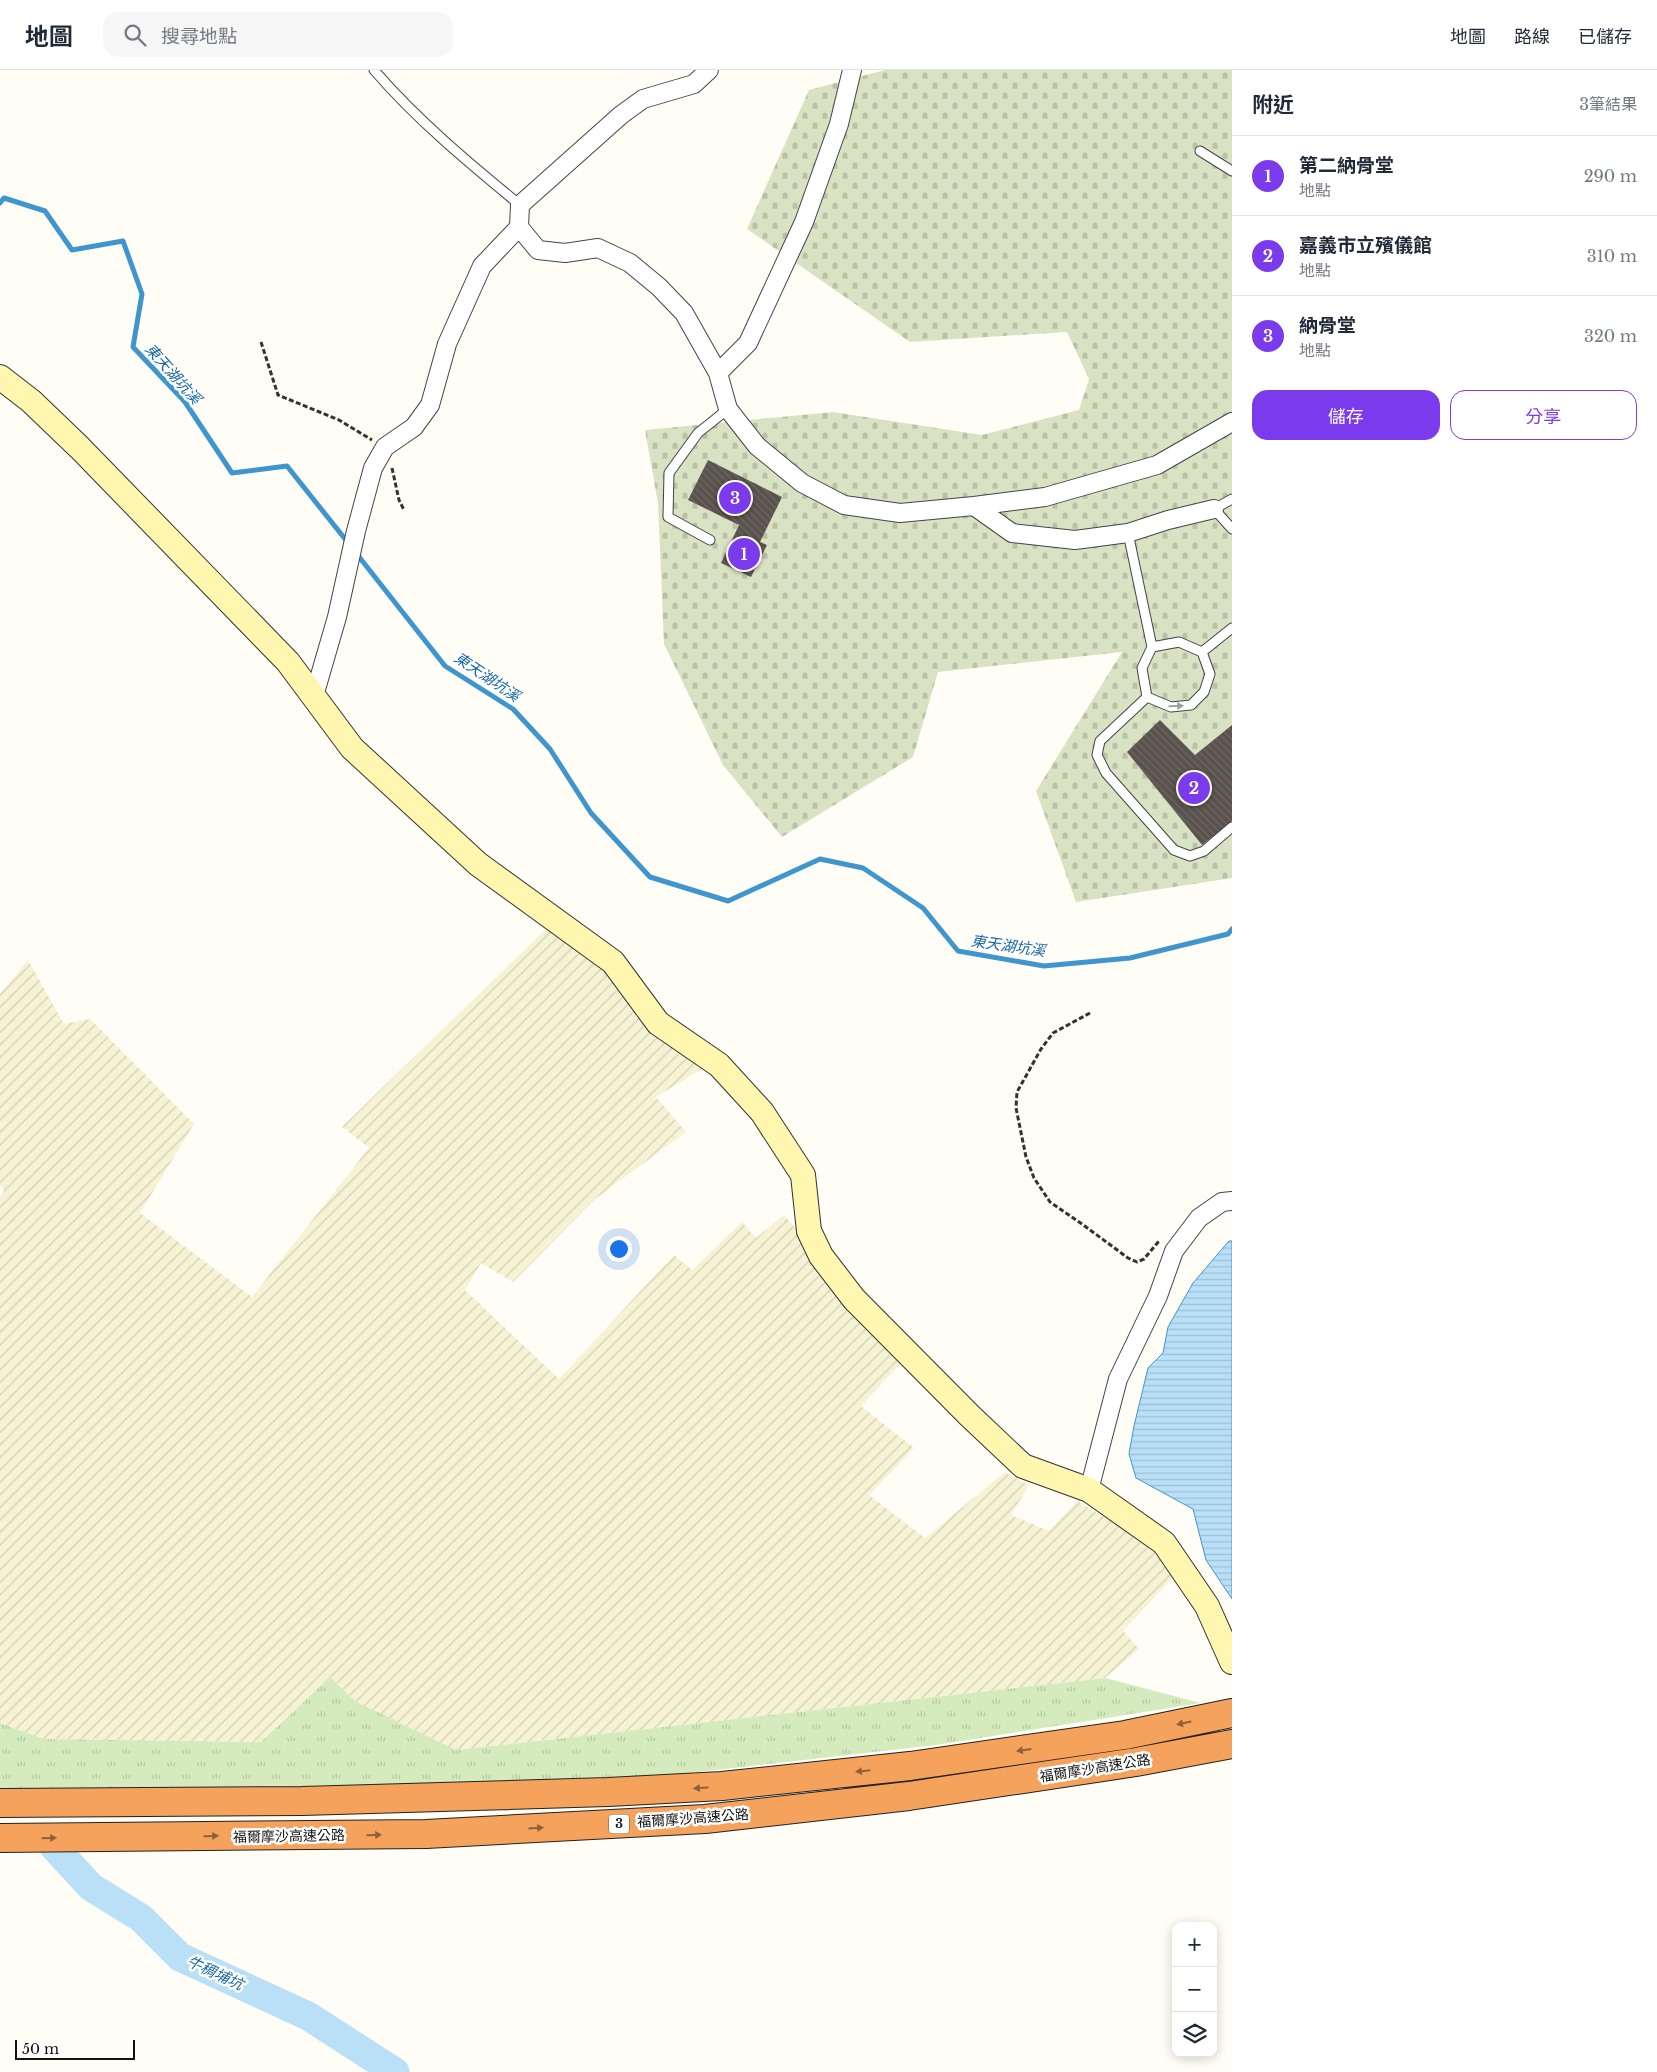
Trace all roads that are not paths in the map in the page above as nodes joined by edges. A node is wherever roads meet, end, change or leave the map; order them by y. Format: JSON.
{"nodes":[{"id":1,"x":374,"y":70,"type":"edge"},
{"id":2,"x":709,"y":70,"type":"edge"},
{"id":3,"x":852,"y":70,"type":"edge"},
{"id":4,"x":1200,"y":151,"type":"dead end"},
{"id":5,"x":1232,"y":171,"type":"edge"},
{"id":6,"x":520,"y":205,"type":"junction"},
{"id":7,"x":519,"y":227,"type":"junction"},
{"id":8,"x":718,"y":373,"type":"junction"},
{"id":9,"x":0,"y":377,"type":"edge"},
{"id":10,"x":728,"y":410,"type":"junction"},
{"id":11,"x":1232,"y":422,"type":"edge"},
{"id":12,"x":1232,"y":499,"type":"edge"},
{"id":13,"x":974,"y":506,"type":"junction"},
{"id":14,"x":1214,"y":509,"type":"junction"},
{"id":15,"x":1232,"y":529,"type":"edge"},
{"id":16,"x":1128,"y":533,"type":"junction"},
{"id":17,"x":710,"y":540,"type":"dead end"},
{"id":18,"x":1232,"y":628,"type":"edge"},
{"id":19,"x":1152,"y":647,"type":"junction"},
{"id":20,"x":1202,"y":652,"type":"junction"},
{"id":21,"x":314,"y":696,"type":"junction"},
{"id":22,"x":1147,"y":697,"type":"junction"},
{"id":23,"x":1232,"y":827,"type":"edge"},
{"id":24,"x":1232,"y":1201,"type":"edge"},
{"id":25,"x":1089,"y":1490,"type":"junction"},
{"id":26,"x":1232,"y":1662,"type":"edge"},
{"id":27,"x":1232,"y":1713,"type":"edge"},
{"id":28,"x":1232,"y":1744,"type":"edge"},
{"id":29,"x":0,"y":1802,"type":"edge"},
{"id":30,"x":0,"y":1838,"type":"edge"}],
"edges":[{"from":1,"to":6,"type":"lane"},
{"from":2,"to":6,"type":"street"},
{"from":3,"to":8,"type":"street"},
{"from":4,"to":5,"type":"lane"},
{"from":6,"to":7,"type":"street"},
{"from":7,"to":8,"type":"street"},
{"from":7,"to":21,"type":"street"},
{"from":8,"to":10,"type":"street"},
{"from":9,"to":21,"type":"street"},
{"from":10,"to":13,"type":"street"},
{"from":10,"to":17,"type":"lane"},
{"from":11,"to":13,"type":"street"},
{"from":12,"to":14,"type":"lane"},
{"from":13,"to":16,"type":"street"},
{"from":14,"to":15,"type":"lane"},
{"from":14,"to":16,"type":"street"},
{"from":16,"to":19,"type":"lane"},
{"from":18,"to":20,"type":"lane"},
{"from":19,"to":20,"type":"lane"},
{"from":19,"to":22,"type":"lane"},
{"from":22,"to":20,"type":"lane","one_way":true},
{"from":21,"to":25,"type":"street"},
{"from":22,"to":23,"type":"lane"},
{"from":24,"to":25,"type":"street"},
{"from":25,"to":26,"type":"street"},
{"from":27,"to":29,"type":"highway","name":"福爾摩沙高速公路","one_way":true},
{"from":30,"to":28,"type":"highway","name":"福爾摩沙高速公路","number":"3","one_way":true}]}
